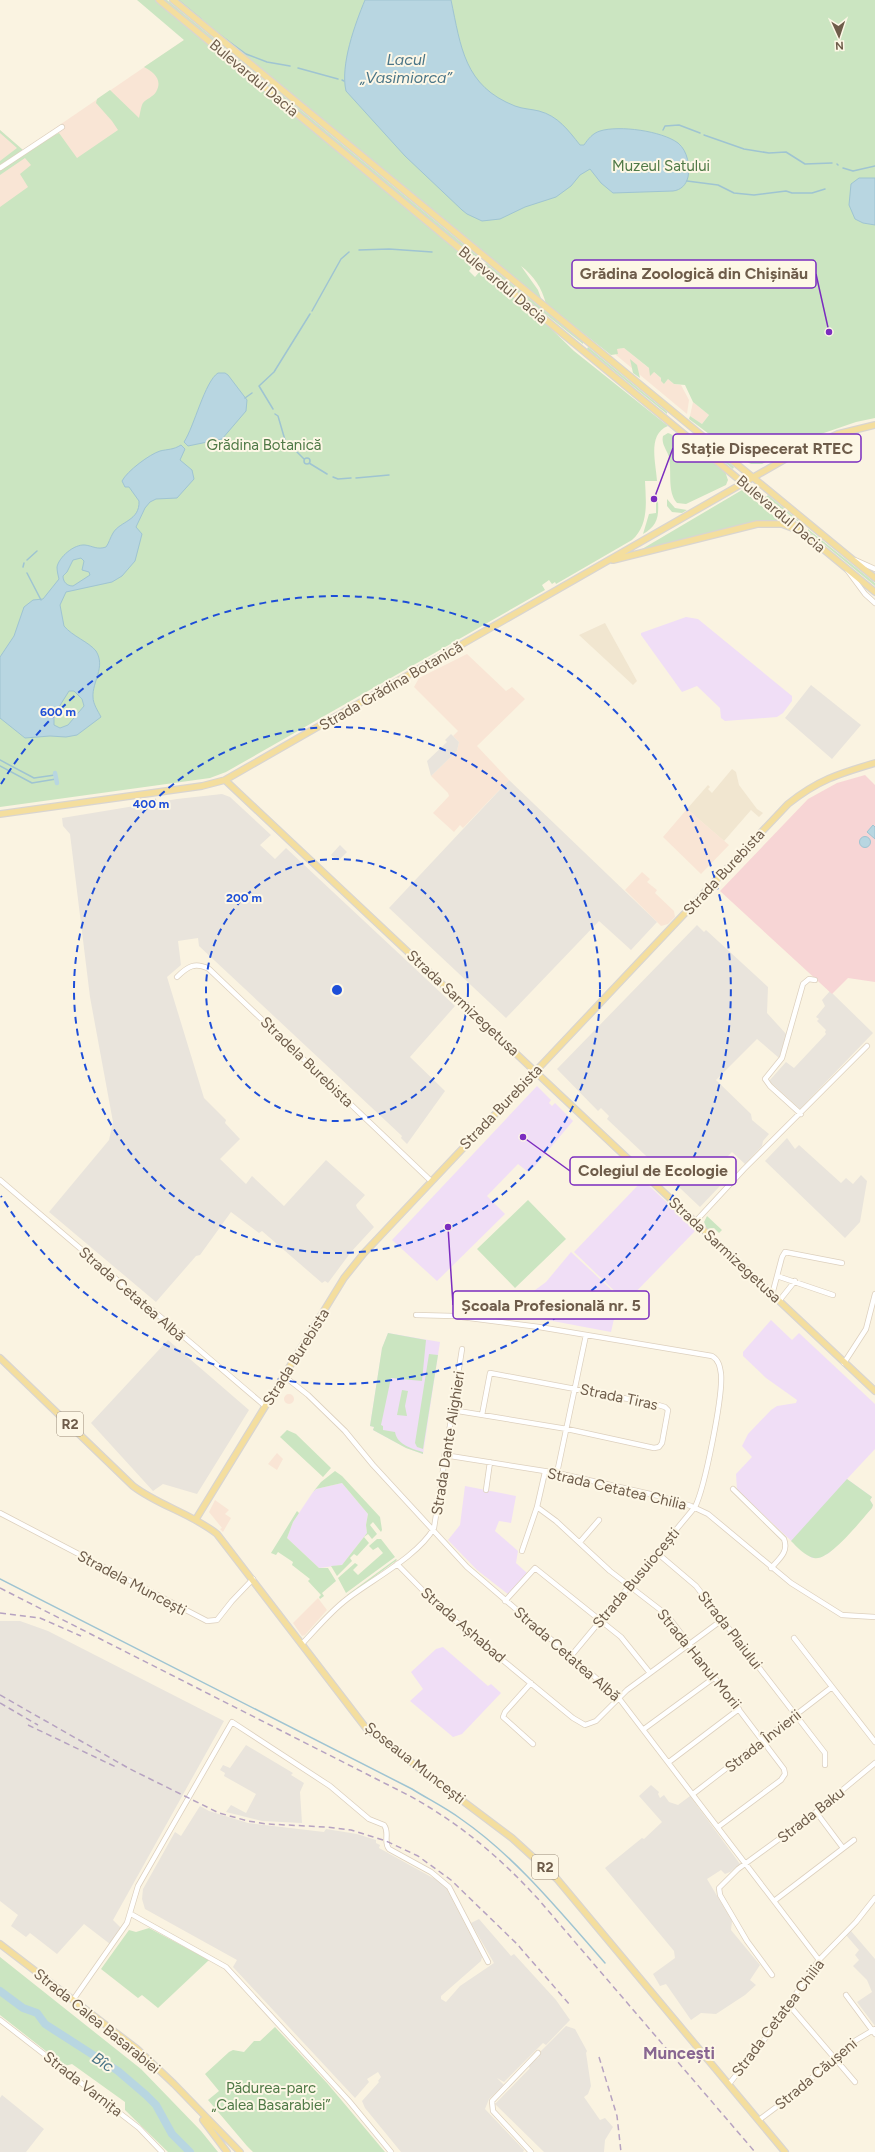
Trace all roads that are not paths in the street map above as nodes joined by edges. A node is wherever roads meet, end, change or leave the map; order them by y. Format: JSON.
{"nodes":[{"id":1,"x":159,"y":0,"type":"edge"},
{"id":2,"x":173,"y":0,"type":"edge"},
{"id":3,"x":62,"y":127,"type":"dead end"},
{"id":4,"x":0,"y":168,"type":"edge"},
{"id":5,"x":588,"y":342,"type":"junction"},
{"id":6,"x":581,"y":350,"type":"junction"},
{"id":7,"x":875,"y":425,"type":"edge"},
{"id":8,"x":754,"y":477,"type":"junction"},
{"id":9,"x":744,"y":482,"type":"junction"},
{"id":10,"x":808,"y":522,"type":"junction"},
{"id":11,"x":799,"y":530,"type":"junction"},
{"id":12,"x":852,"y":558,"type":"junction"},
{"id":13,"x":607,"y":562,"type":"junction"},
{"id":14,"x":875,"y":569,"type":"edge"},
{"id":15,"x":847,"y":570,"type":"junction"},
{"id":16,"x":875,"y":578,"type":"edge"},
{"id":17,"x":875,"y":592,"type":"edge"},
{"id":18,"x":875,"y":603,"type":"edge"},
{"id":19,"x":875,"y":763,"type":"edge"},
{"id":20,"x":225,"y":780,"type":"junction"},
{"id":21,"x":0,"y":814,"type":"edge"},
{"id":22,"x":177,"y":977,"type":"dead end"},
{"id":23,"x":815,"y":980,"type":"dead end"},
{"id":24,"x":868,"y":1046,"type":"dead end"},
{"id":25,"x":536,"y":1071,"type":"junction"},
{"id":26,"x":800,"y":1114,"type":"junction"},
{"id":27,"x":0,"y":1180,"type":"edge"},
{"id":28,"x":431,"y":1181,"type":"junction"},
{"id":29,"x":695,"y":1222,"type":"junction"},
{"id":30,"x":842,"y":1263,"type":"dead end"},
{"id":31,"x":777,"y":1276,"type":"junction"},
{"id":32,"x":795,"y":1281,"type":"junction"},
{"id":33,"x":875,"y":1294,"type":"edge"},
{"id":34,"x":772,"y":1295,"type":"junction"},
{"id":35,"x":834,"y":1295,"type":"dead end"},
{"id":36,"x":779,"y":1301,"type":"junction"},
{"id":37,"x":416,"y":1315,"type":"dead end"},
{"id":38,"x":586,"y":1335,"type":"junction"},
{"id":39,"x":462,"y":1349,"type":"dead end"},
{"id":40,"x":0,"y":1358,"type":"edge"},
{"id":41,"x":844,"y":1363,"type":"junction"},
{"id":42,"x":284,"y":1376,"type":"junction"},
{"id":43,"x":576,"y":1388,"type":"junction"},
{"id":44,"x":875,"y":1390,"type":"edge"},
{"id":45,"x":265,"y":1406,"type":"junction"},
{"id":46,"x":452,"y":1410,"type":"junction"},
{"id":47,"x":482,"y":1415,"type":"junction"},
{"id":48,"x":567,"y":1429,"type":"junction"},
{"id":49,"x":444,"y":1455,"type":"junction"},
{"id":50,"x":490,"y":1462,"type":"junction"},
{"id":51,"x":546,"y":1472,"type":"junction"},
{"id":52,"x":557,"y":1473,"type":"junction"},
{"id":53,"x":733,"y":1489,"type":"dead end"},
{"id":54,"x":486,"y":1490,"type":"dead end"},
{"id":55,"x":537,"y":1507,"type":"junction"},
{"id":56,"x":695,"y":1507,"type":"junction"},
{"id":57,"x":0,"y":1513,"type":"edge"},
{"id":58,"x":196,"y":1519,"type":"junction"},
{"id":59,"x":599,"y":1520,"type":"dead end"},
{"id":60,"x":432,"y":1531,"type":"junction"},
{"id":61,"x":580,"y":1542,"type":"junction"},
{"id":62,"x":522,"y":1551,"type":"dead end"},
{"id":63,"x":656,"y":1552,"type":"junction"},
{"id":64,"x":397,"y":1564,"type":"junction"},
{"id":65,"x":771,"y":1568,"type":"junction"},
{"id":66,"x":253,"y":1579,"type":"junction"},
{"id":67,"x":630,"y":1586,"type":"junction"},
{"id":68,"x":504,"y":1601,"type":"junction"},
{"id":69,"x":875,"y":1617,"type":"edge"},
{"id":70,"x":722,"y":1620,"type":"junction"},
{"id":71,"x":601,"y":1621,"type":"junction"},
{"id":72,"x":794,"y":1638,"type":"dead end"},
{"id":73,"x":302,"y":1644,"type":"junction"},
{"id":74,"x":689,"y":1645,"type":"junction"},
{"id":75,"x":571,"y":1656,"type":"junction"},
{"id":76,"x":650,"y":1673,"type":"junction"},
{"id":77,"x":715,"y":1677,"type":"junction"},
{"id":78,"x":531,"y":1683,"type":"junction"},
{"id":79,"x":832,"y":1687,"type":"junction"},
{"id":80,"x":618,"y":1697,"type":"junction"},
{"id":81,"x":738,"y":1709,"type":"junction"},
{"id":82,"x":798,"y":1715,"type":"junction"},
{"id":83,"x":644,"y":1729,"type":"junction"},
{"id":84,"x":763,"y":1742,"type":"junction"},
{"id":85,"x":875,"y":1742,"type":"edge"},
{"id":86,"x":533,"y":1744,"type":"dead end"},
{"id":87,"x":669,"y":1762,"type":"junction"},
{"id":88,"x":875,"y":1763,"type":"edge"},
{"id":89,"x":825,"y":1765,"type":"dead end"},
{"id":90,"x":693,"y":1794,"type":"junction"},
{"id":91,"x":816,"y":1812,"type":"junction"},
{"id":92,"x":718,"y":1828,"type":"junction"},
{"id":93,"x":854,"y":1840,"type":"dead end"},
{"id":94,"x":843,"y":1848,"type":"junction"},
{"id":95,"x":745,"y":1865,"type":"junction"},
{"id":96,"x":875,"y":1898,"type":"edge"},
{"id":97,"x":774,"y":1901,"type":"junction"},
{"id":98,"x":131,"y":1914,"type":"junction"},
{"id":99,"x":0,"y":1944,"type":"edge"},
{"id":100,"x":819,"y":1960,"type":"junction"},
{"id":101,"x":488,"y":1962,"type":"dead end"},
{"id":102,"x":772,"y":1975,"type":"dead end"},
{"id":103,"x":846,"y":1995,"type":"dead end"},
{"id":104,"x":73,"y":2000,"type":"junction"},
{"id":105,"x":789,"y":2005,"type":"junction"},
{"id":106,"x":0,"y":2020,"type":"edge"},
{"id":107,"x":874,"y":2031,"type":"edge"},
{"id":108,"x":538,"y":2053,"type":"dead end"},
{"id":109,"x":834,"y":2057,"type":"junction"},
{"id":110,"x":855,"y":2082,"type":"dead end"},
{"id":111,"x":729,"y":2084,"type":"junction"},
{"id":112,"x":190,"y":2102,"type":"junction"},
{"id":113,"x":759,"y":2120,"type":"junction"},
{"id":114,"x":162,"y":2152,"type":"edge"},
{"id":115,"x":228,"y":2152,"type":"edge"},
{"id":116,"x":240,"y":2152,"type":"edge"},
{"id":117,"x":391,"y":2152,"type":"edge"},
{"id":118,"x":531,"y":2152,"type":"edge"},
{"id":119,"x":785,"y":2152,"type":"edge"}],
"edges":[{"from":1,"to":6,"type":"main road","name":"Bulevardul Dacia"},
{"from":2,"to":5,"type":"main road","name":"Bulevardul Dacia"},
{"from":3,"to":4,"type":"street"},
{"from":5,"to":6,"type":"main road"},
{"from":5,"to":8,"type":"main road","name":"Bulevardul Dacia"},
{"from":6,"to":9,"type":"main road","name":"Bulevardul Dacia"},
{"from":7,"to":8,"type":"main road","name":"Strada Grădina Botanică"},
{"from":8,"to":9,"type":"main road","name":"Strada Grădina Botanică"},
{"from":8,"to":10,"type":"main road","name":"Bulevardul Dacia"},
{"from":9,"to":11,"type":"main road","name":"Bulevardul Dacia"},
{"from":9,"to":13,"type":"main road","name":"Strada Grădina Botanică"},
{"from":10,"to":11,"type":"main road"},
{"from":10,"to":12,"type":"main road","name":"Bulevardul Dacia"},
{"from":11,"to":13,"type":"main road"},
{"from":11,"to":15,"type":"main road","name":"Bulevardul Dacia"},
{"from":12,"to":14,"type":"street","name":"Bulevardul Dacia"},
{"from":12,"to":16,"type":"main road","name":"Bulevardul Dacia"},
{"from":13,"to":20,"type":"main road","name":"Strada Grădina Botanică"},
{"from":15,"to":17,"type":"main road","name":"Bulevardul Dacia"},
{"from":15,"to":18,"type":"street","name":"Bulevardul Dacia"},
{"from":19,"to":25,"type":"main road","name":"Strada Burebista"},
{"from":20,"to":21,"type":"main road","name":"Strada Grădina Botanică"},
{"from":20,"to":25,"type":"main road","name":"Strada Sarmizegetusa"},
{"from":22,"to":28,"type":"street","name":"Stradela Burebista"},
{"from":23,"to":26,"type":"street"},
{"from":24,"to":26,"type":"street"},
{"from":25,"to":28,"type":"main road","name":"Strada Burebista"},
{"from":25,"to":29,"type":"main road","name":"Strada Sarmizegetusa"},
{"from":26,"to":29,"type":"street"},
{"from":27,"to":45,"type":"street","name":"Strada Cetatea Albă"},
{"from":28,"to":42,"type":"main road","name":"Strada Burebista"},
{"from":29,"to":34,"type":"main road","name":"Strada Sarmizegetusa"},
{"from":30,"to":31,"type":"street"},
{"from":31,"to":32,"type":"street"},
{"from":31,"to":34,"type":"street"},
{"from":32,"to":35,"type":"street"},
{"from":32,"to":36,"type":"street"},
{"from":33,"to":41,"type":"street"},
{"from":34,"to":36,"type":"main road","name":"Strada Sarmizegetusa"},
{"from":36,"to":41,"type":"main road","name":"Strada Sarmizegetusa"},
{"from":37,"to":38,"type":"street"},
{"from":38,"to":43,"type":"street"},
{"from":38,"to":56,"type":"street","name":"Strada Busuiocești"},
{"from":39,"to":46,"type":"street","name":"Strada Dante Alighieri"},
{"from":40,"to":58,"type":"main road","name":"Șoseaua Muncești","number":"R2"},
{"from":41,"to":44,"type":"main road","name":"Strada Sarmizegetusa"},
{"from":42,"to":45,"type":"main road","name":"Strada Burebista"},
{"from":42,"to":60,"type":"street","name":"Strada Cetatea Albă"},
{"from":43,"to":47,"type":"street","name":"Strada Tiras"},
{"from":43,"to":48,"type":"street"},
{"from":43,"to":48,"type":"street","name":"Strada Tiras"},
{"from":45,"to":58,"type":"main road","name":"Strada Burebista"},
{"from":46,"to":47,"type":"street","name":"Strada Tiras"},
{"from":46,"to":49,"type":"street","name":"Strada Dante Alighieri"},
{"from":47,"to":48,"type":"street","name":"Strada Tiras"},
{"from":48,"to":52,"type":"street"},
{"from":49,"to":50,"type":"street","name":"Strada Cetatea Chilia"},
{"from":49,"to":60,"type":"street","name":"Strada Dante Alighieri"},
{"from":50,"to":51,"type":"street","name":"Strada Cetatea Chilia"},
{"from":50,"to":54,"type":"street"},
{"from":51,"to":52,"type":"street","name":"Strada Cetatea Chilia"},
{"from":51,"to":55,"type":"street"},
{"from":52,"to":56,"type":"street","name":"Strada Cetatea Chilia"},
{"from":53,"to":65,"type":"street"},
{"from":55,"to":61,"type":"street","name":"Strada Hanul Morii"},
{"from":55,"to":62,"type":"street"},
{"from":56,"to":63,"type":"street","name":"Strada Busuiocești"},
{"from":56,"to":65,"type":"street","name":"Strada Cetatea Chilia"},
{"from":57,"to":66,"type":"street","name":"Stradela Muncești"},
{"from":58,"to":66,"type":"main road","name":"Șoseaua Muncești","number":"R2"},
{"from":59,"to":61,"type":"street"},
{"from":60,"to":64,"type":"street","name":"Strada Dante Alighieri"},
{"from":60,"to":68,"type":"street","name":"Strada Cetatea Albă"},
{"from":61,"to":67,"type":"street","name":"Strada Hanul Morii"},
{"from":63,"to":67,"type":"street","name":"Strada Busuiocești"},
{"from":63,"to":70,"type":"street","name":"Strada Plaiului"},
{"from":64,"to":73,"type":"street","name":"Strada Dante Alighieri"},
{"from":64,"to":78,"type":"street","name":"Strada Așhabad"},
{"from":65,"to":69,"type":"street","name":"Strada Cetatea Chilia"},
{"from":66,"to":73,"type":"main road","name":"Șoseaua Muncești","number":"R2"},
{"from":67,"to":71,"type":"street","name":"Strada Busuiocești"},
{"from":67,"to":74,"type":"street","name":"Strada Hanul Morii"},
{"from":68,"to":71,"type":"street"},
{"from":68,"to":75,"type":"street","name":"Strada Cetatea Albă"},
{"from":70,"to":74,"type":"street"},
{"from":70,"to":82,"type":"street","name":"Strada Plaiului"},
{"from":71,"to":75,"type":"street","name":"Strada Busuiocești"},
{"from":71,"to":76,"type":"street"},
{"from":72,"to":79,"type":"street"},
{"from":73,"to":111,"type":"main road","name":"Șoseaua Muncești","number":"R2"},
{"from":74,"to":76,"type":"street"},
{"from":74,"to":77,"type":"street","name":"Strada Hanul Morii"},
{"from":75,"to":80,"type":"street","name":"Strada Cetatea Albă"},
{"from":76,"to":80,"type":"street"},
{"from":77,"to":81,"type":"street","name":"Strada Hanul Morii"},
{"from":77,"to":83,"type":"street"},
{"from":78,"to":80,"type":"street","name":"Strada Așhabad"},
{"from":78,"to":86,"type":"street"},
{"from":79,"to":82,"type":"street","name":"Strada Învierii"},
{"from":79,"to":85,"type":"street"},
{"from":80,"to":83,"type":"street","name":"Strada Cetatea Albă"},
{"from":81,"to":84,"type":"street","name":"Strada Hanul Morii"},
{"from":81,"to":87,"type":"street"},
{"from":82,"to":84,"type":"street","name":"Strada Învierii"},
{"from":82,"to":89,"type":"street","name":"Strada Plaiului"},
{"from":83,"to":87,"type":"street","name":"Strada Cetatea Albă"},
{"from":84,"to":90,"type":"street","name":"Strada Învierii"},
{"from":84,"to":92,"type":"street","name":"Strada Hanul Morii"},
{"from":87,"to":90,"type":"street","name":"Strada Cetatea Albă"},
{"from":88,"to":91,"type":"street","name":"Strada Baku"},
{"from":90,"to":92,"type":"street","name":"Strada Cetatea Albă"},
{"from":91,"to":94,"type":"street"},
{"from":91,"to":95,"type":"street","name":"Strada Baku"},
{"from":92,"to":95,"type":"street","name":"Strada Cetatea Albă"},
{"from":93,"to":94,"type":"street"},
{"from":94,"to":97,"type":"street"},
{"from":95,"to":97,"type":"street","name":"Strada Cetatea Albă"},
{"from":95,"to":102,"type":"street"},
{"from":96,"to":100,"type":"street","name":"Strada Cetatea Chilia"},
{"from":97,"to":100,"type":"street","name":"Strada Cetatea Albă"},
{"from":98,"to":101,"type":"street"},
{"from":98,"to":104,"type":"street"},
{"from":98,"to":117,"type":"street"},
{"from":99,"to":104,"type":"main road","name":"Strada Calea Basarabiei"},
{"from":100,"to":105,"type":"street","name":"Strada Cetatea Chilia"},
{"from":103,"to":107,"type":"street"},
{"from":104,"to":112,"type":"main road","name":"Strada Calea Basarabiei"},
{"from":105,"to":109,"type":"street"},
{"from":105,"to":111,"type":"street","name":"Strada Cetatea Chilia"},
{"from":106,"to":114,"type":"street","name":"Strada Varnița"},
{"from":107,"to":109,"type":"street","name":"Strada Căușeni"},
{"from":108,"to":118,"type":"street"},
{"from":109,"to":110,"type":"street"},
{"from":109,"to":113,"type":"street","name":"Strada Căușeni"},
{"from":111,"to":113,"type":"main road","name":"Șoseaua Muncești","number":"R2"},
{"from":112,"to":115,"type":"main road","name":"Strada Calea Basarabiei"},
{"from":112,"to":116,"type":"main road","name":"Strada Calea Basarabiei"},
{"from":113,"to":119,"type":"main road","name":"Șoseaua Muncești","number":"R2"}]}
